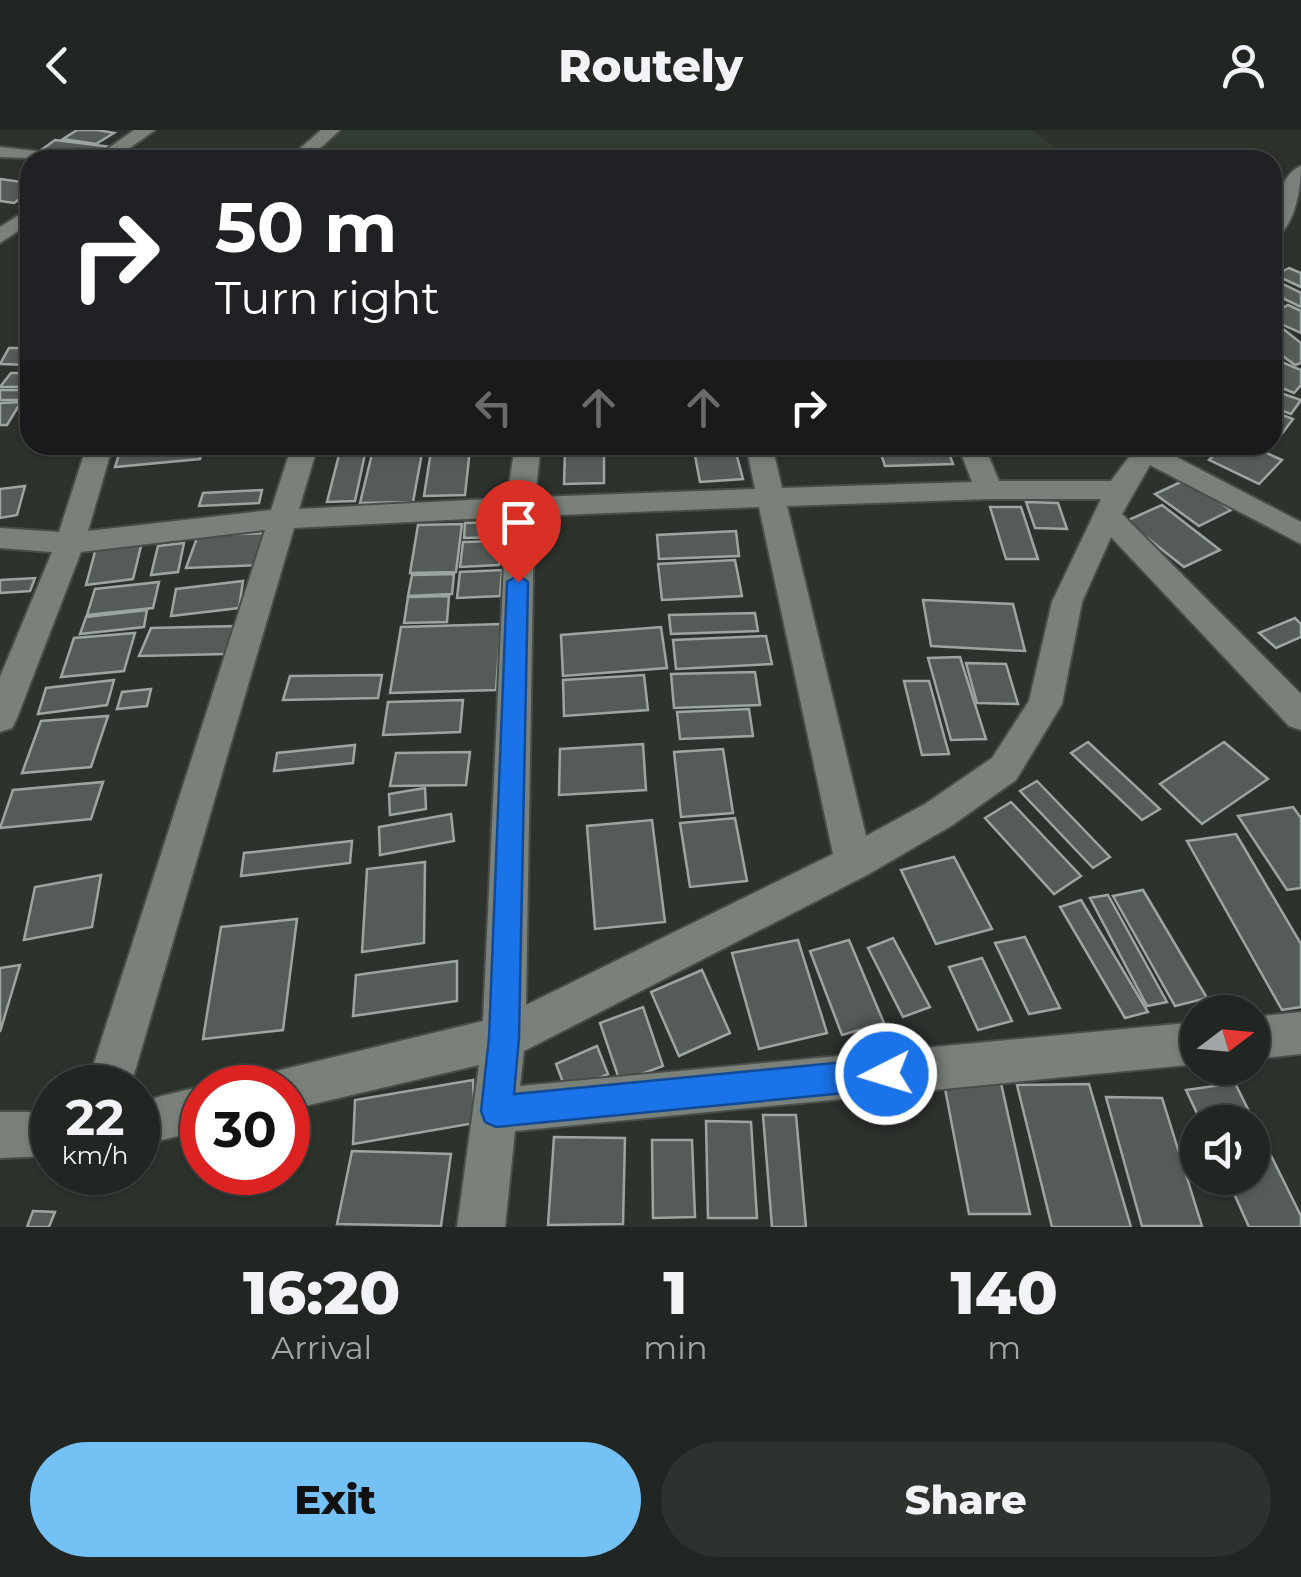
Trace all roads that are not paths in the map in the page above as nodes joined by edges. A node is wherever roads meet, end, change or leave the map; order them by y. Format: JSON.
{"nodes":[{"id":1,"x":146,"y":130,"type":"edge"},
{"id":2,"x":331,"y":130,"type":"edge"},
{"id":3,"x":38,"y":138,"type":"dead end"},
{"id":4,"x":117,"y":150,"type":"edge"},
{"id":5,"x":308,"y":150,"type":"edge"},
{"id":6,"x":4,"y":156,"type":"edge"},
{"id":7,"x":1301,"y":171,"type":"edge"},
{"id":8,"x":1282,"y":222,"type":"edge"},
{"id":9,"x":97,"y":455,"type":"edge"},
{"id":10,"x":302,"y":455,"type":"edge"},
{"id":11,"x":527,"y":455,"type":"edge"},
{"id":12,"x":761,"y":455,"type":"edge"},
{"id":13,"x":976,"y":455,"type":"edge"},
{"id":14,"x":1144,"y":455,"type":"edge"},
{"id":15,"x":1161,"y":455,"type":"edge"},
{"id":16,"x":988,"y":490,"type":"junction"},
{"id":17,"x":769,"y":498,"type":"junction"},
{"id":18,"x":1113,"y":503,"type":"junction"},
{"id":19,"x":520,"y":506,"type":"junction"},
{"id":20,"x":280,"y":520,"type":"junction"},
{"id":21,"x":1301,"y":534,"type":"edge"},
{"id":22,"x":0,"y":538,"type":"edge"},
{"id":23,"x":70,"y":543,"type":"junction"},
{"id":24,"x":1301,"y":716,"type":"edge"},
{"id":25,"x":0,"y":718,"type":"edge"},
{"id":26,"x":854,"y":863,"type":"junction"},
{"id":27,"x":1301,"y":1033,"type":"edge"},
{"id":28,"x":1270,"y":1036,"type":"edge"},
{"id":29,"x":504,"y":1038,"type":"junction"},
{"id":30,"x":1180,"y":1045,"type":"edge"},
{"id":31,"x":115,"y":1065,"type":"edge"},
{"id":32,"x":310,"y":1083,"type":"edge"},
{"id":33,"x":496,"y":1111,"type":"junction"},
{"id":34,"x":30,"y":1134,"type":"edge"},
{"id":35,"x":0,"y":1135,"type":"edge"},
{"id":36,"x":481,"y":1227,"type":"edge"}],
"edges":[{"from":1,"to":4,"type":"street"},
{"from":2,"to":5,"type":"street"},
{"from":3,"to":6,"type":"street"},
{"from":7,"to":8,"type":"street"},
{"from":9,"to":23,"type":"street"},
{"from":10,"to":20,"type":"street"},
{"from":11,"to":19,"type":"street"},
{"from":12,"to":17,"type":"street"},
{"from":13,"to":16,"type":"street"},
{"from":14,"to":18,"type":"street"},
{"from":15,"to":21,"type":"street"},
{"from":16,"to":17,"type":"street"},
{"from":16,"to":18,"type":"street"},
{"from":17,"to":19,"type":"street"},
{"from":17,"to":26,"type":"street"},
{"from":18,"to":24,"type":"street"},
{"from":18,"to":26,"type":"street"},
{"from":19,"to":20,"type":"street"},
{"from":19,"to":29,"type":"street"},
{"from":20,"to":23,"type":"street"},
{"from":20,"to":31,"type":"street"},
{"from":22,"to":23,"type":"street"},
{"from":23,"to":25,"type":"street"},
{"from":26,"to":29,"type":"street"},
{"from":27,"to":28,"type":"street"},
{"from":29,"to":32,"type":"street"},
{"from":29,"to":33,"type":"street"},
{"from":30,"to":33,"type":"street"},
{"from":33,"to":36,"type":"street"},
{"from":34,"to":35,"type":"street"}]}
